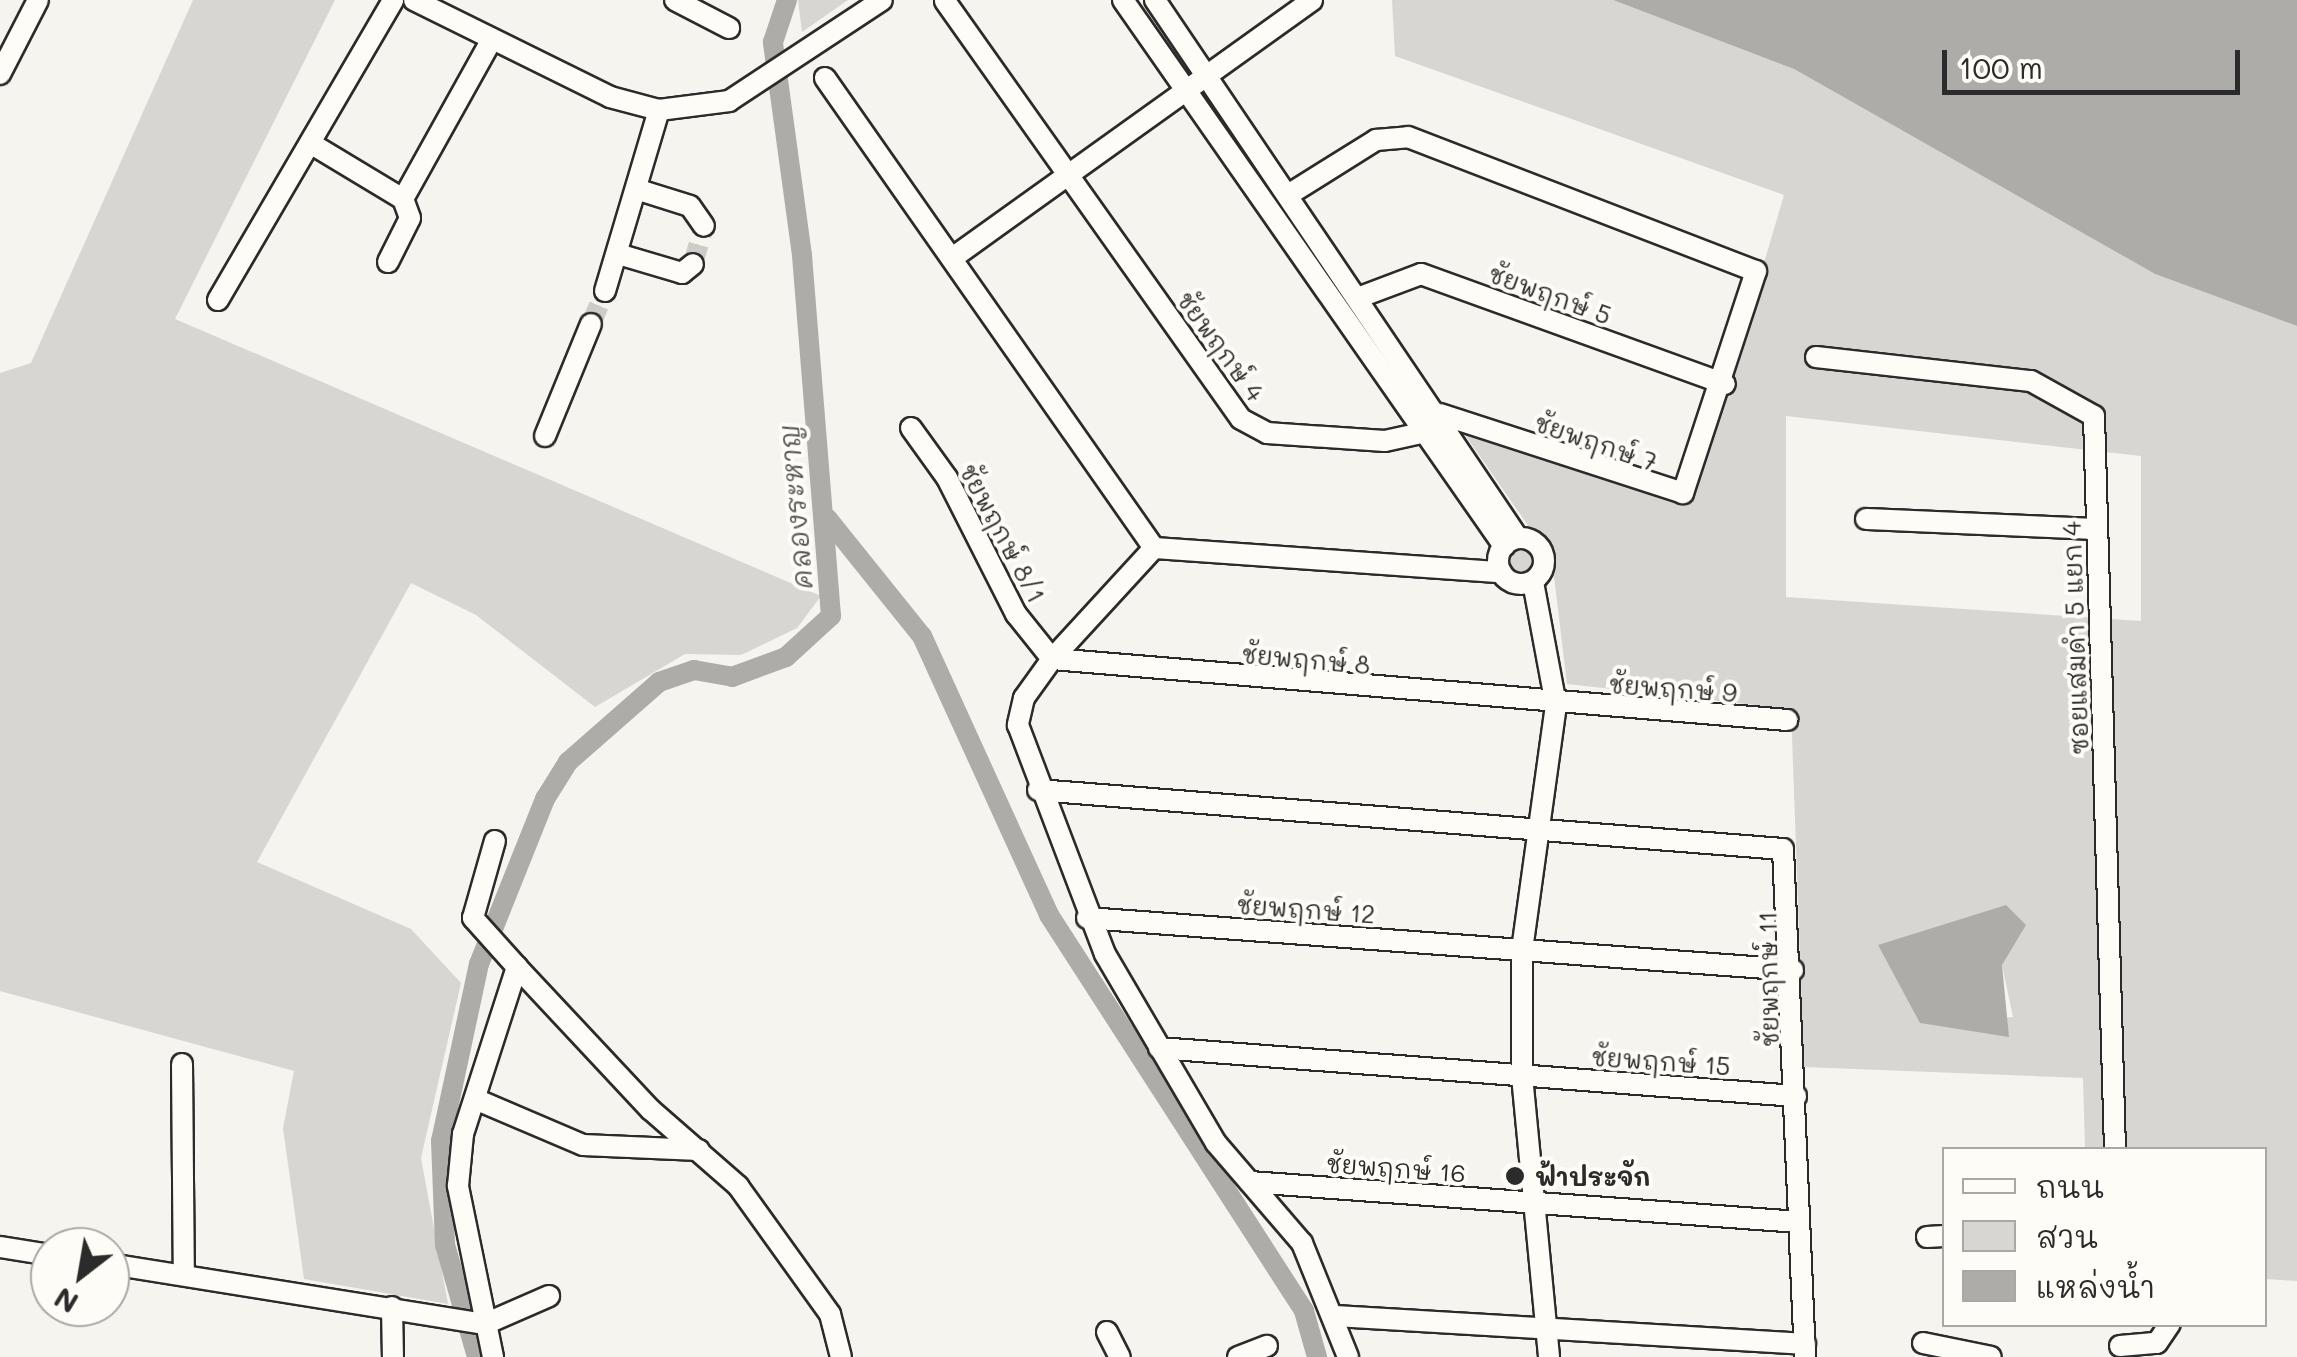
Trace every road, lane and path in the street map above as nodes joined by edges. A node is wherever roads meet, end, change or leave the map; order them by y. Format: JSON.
{"nodes":[{"id":1,"x":38,"y":0,"type":"edge"},
{"id":2,"x":392,"y":0,"type":"edge"},
{"id":3,"x":414,"y":0,"type":"edge"},
{"id":4,"x":675,"y":0,"type":"edge"},
{"id":5,"x":882,"y":0,"type":"edge"},
{"id":6,"x":1123,"y":0,"type":"edge"},
{"id":7,"x":1312,"y":0,"type":"edge"},
{"id":8,"x":945,"y":2,"type":"edge"},
{"id":9,"x":1157,"y":2,"type":"edge"},
{"id":10,"x":1136,"y":19,"type":"junction"},
{"id":11,"x":729,"y":28,"type":"dead end"},
{"id":12,"x":492,"y":39,"type":"junction"},
{"id":13,"x":0,"y":74,"type":"edge"},
{"id":14,"x":825,"y":78,"type":"dead end"},
{"id":15,"x":1211,"y":81,"type":"junction"},
{"id":16,"x":1190,"y":94,"type":"junction"},
{"id":17,"x":659,"y":110,"type":"junction"},
{"id":18,"x":1252,"y":142,"type":"junction"},
{"id":19,"x":310,"y":143,"type":"junction"},
{"id":20,"x":1232,"y":154,"type":"junction"},
{"id":21,"x":1070,"y":178,"type":"junction"},
{"id":22,"x":639,"y":190,"type":"junction"},
{"id":23,"x":1288,"y":195,"type":"junction"},
{"id":24,"x":403,"y":199,"type":"junction"},
{"id":25,"x":704,"y":226,"type":"dead end"},
{"id":26,"x":1326,"y":250,"type":"junction"},
{"id":27,"x":618,"y":254,"type":"junction"},
{"id":28,"x":955,"y":256,"type":"junction"},
{"id":29,"x":388,"y":262,"type":"dead end"},
{"id":30,"x":1305,"y":263,"type":"junction"},
{"id":31,"x":694,"y":264,"type":"dead end"},
{"id":32,"x":605,"y":290,"type":"tunnel mouth"},
{"id":33,"x":1360,"y":297,"type":"junction"},
{"id":34,"x":218,"y":300,"type":"dead end"},
{"id":35,"x":591,"y":324,"type":"tunnel mouth"},
{"id":36,"x":1816,"y":357,"type":"dead end"},
{"id":37,"x":1724,"y":384,"type":"junction"},
{"id":38,"x":1439,"y":426,"type":"junction"},
{"id":39,"x":911,"y":428,"type":"dead end"},
{"id":40,"x":546,"y":436,"type":"dead end"},
{"id":41,"x":1866,"y":519,"type":"dead end"},
{"id":42,"x":2097,"y":529,"type":"junction"},
{"id":43,"x":1511,"y":542,"type":"junction"},
{"id":44,"x":1154,"y":548,"type":"junction"},
{"id":45,"x":1501,"y":572,"type":"junction"},
{"id":46,"x":1532,"y":582,"type":"junction"},
{"id":47,"x":1052,"y":659,"type":"junction"},
{"id":48,"x":1556,"y":705,"type":"junction"},
{"id":49,"x":1787,"y":720,"type":"dead end"},
{"id":50,"x":1038,"y":790,"type":"junction"},
{"id":51,"x":1537,"y":829,"type":"junction"},
{"id":52,"x":494,"y":841,"type":"dead end"},
{"id":53,"x":1087,"y":918,"type":"junction"},
{"id":54,"x":1522,"y":950,"type":"junction"},
{"id":55,"x":512,"y":959,"type":"junction"},
{"id":56,"x":1792,"y":970,"type":"junction"},
{"id":57,"x":1159,"y":1048,"type":"junction"},
{"id":58,"x":182,"y":1064,"type":"dead end"},
{"id":59,"x":1522,"y":1076,"type":"junction"},
{"id":60,"x":1796,"y":1096,"type":"junction"},
{"id":61,"x":475,"y":1099,"type":"junction"},
{"id":62,"x":2115,"y":1147,"type":"edge"},
{"id":63,"x":699,"y":1150,"type":"junction"},
{"id":64,"x":1250,"y":1182,"type":"junction"},
{"id":65,"x":1539,"y":1203,"type":"junction"},
{"id":66,"x":1800,"y":1222,"type":"junction"},
{"id":67,"x":0,"y":1248,"type":"edge"},
{"id":68,"x":30,"y":1252,"type":"edge"},
{"id":69,"x":130,"y":1267,"type":"edge"},
{"id":70,"x":184,"y":1275,"type":"junction"},
{"id":71,"x":549,"y":1296,"type":"dead end"},
{"id":72,"x":392,"y":1307,"type":"junction"},
{"id":73,"x":1337,"y":1316,"type":"junction"},
{"id":74,"x":472,"y":1322,"type":"junction"},
{"id":75,"x":2168,"y":1327,"type":"edge"},
{"id":76,"x":1548,"y":1328,"type":"junction"},
{"id":77,"x":1107,"y":1332,"type":"dead end"},
{"id":78,"x":1923,"y":1343,"type":"dead end"},
{"id":79,"x":1267,"y":1346,"type":"dead end"},
{"id":80,"x":1805,"y":1351,"type":"edge"},
{"id":81,"x":2120,"y":1352,"type":"edge"},
{"id":82,"x":394,"y":1357,"type":"edge"},
{"id":83,"x":494,"y":1357,"type":"edge"},
{"id":84,"x":842,"y":1357,"type":"edge"},
{"id":85,"x":1120,"y":1357,"type":"edge"},
{"id":86,"x":1238,"y":1357,"type":"edge"},
{"id":87,"x":1348,"y":1357,"type":"edge"},
{"id":88,"x":1550,"y":1357,"type":"edge"},
{"id":89,"x":1990,"y":1357,"type":"edge"}],
"edges":[{"from":1,"to":13,"type":"street"},
{"from":2,"to":19,"type":"street"},
{"from":3,"to":12,"type":"street"},
{"from":4,"to":11,"type":"street"},
{"from":5,"to":17,"type":"street"},
{"from":6,"to":10,"type":"street"},
{"from":7,"to":15,"type":"street"},
{"from":8,"to":21,"type":"street"},
{"from":9,"to":10,"type":"street"},
{"from":9,"to":15,"type":"street"},
{"from":10,"to":16,"type":"street"},
{"from":12,"to":17,"type":"street"},
{"from":12,"to":24,"type":"street"},
{"from":14,"to":28,"type":"street"},
{"from":15,"to":16,"type":"street"},
{"from":15,"to":18,"type":"street"},
{"from":16,"to":20,"type":"street"},
{"from":16,"to":21,"type":"street"},
{"from":17,"to":22,"type":"street"},
{"from":18,"to":20,"type":"street"},
{"from":18,"to":23,"type":"street"},
{"from":19,"to":24,"type":"street"},
{"from":19,"to":34,"type":"street"},
{"from":20,"to":30,"type":"street"},
{"from":21,"to":28,"type":"street"},
{"from":21,"to":38,"type":"street","name":"ชัยพฤกษ์ 4"},
{"from":22,"to":25,"type":"street"},
{"from":22,"to":27,"type":"street"},
{"from":23,"to":26,"type":"street"},
{"from":23,"to":37,"type":"street"},
{"from":24,"to":29,"type":"street"},
{"from":26,"to":30,"type":"street"},
{"from":26,"to":33,"type":"street"},
{"from":27,"to":31,"type":"street"},
{"from":27,"to":32,"type":"street"},
{"from":28,"to":44,"type":"street"},
{"from":30,"to":38,"type":"street"},
{"from":33,"to":37,"type":"street","name":"ชัยพฤกษ์ 5"},
{"from":33,"to":38,"type":"street"},
{"from":35,"to":40,"type":"street"},
{"from":36,"to":42,"type":"street","name":"ซอยแสมดำ 5 แยก 4"},
{"from":37,"to":38,"type":"street","name":"ชัยพฤกษ์ 7"},
{"from":38,"to":43,"type":"street"},
{"from":39,"to":47,"type":"street","name":"ชัยพฤกษ์ 8/1"},
{"from":41,"to":42,"type":"street"},
{"from":42,"to":62,"type":"street","name":"ซอยแสมดำ 5 แยก 4"},
{"from":43,"to":45,"type":"street"},
{"from":43,"to":46,"type":"street"},
{"from":44,"to":45,"type":"street"},
{"from":44,"to":47,"type":"street"},
{"from":45,"to":46,"type":"street"},
{"from":46,"to":48,"type":"street"},
{"from":47,"to":48,"type":"street","name":"ชัยพฤกษ์ 8"},
{"from":47,"to":50,"type":"street"},
{"from":48,"to":49,"type":"street","name":"ชัยพฤกษ์ 9"},
{"from":48,"to":51,"type":"street"},
{"from":50,"to":51,"type":"street"},
{"from":50,"to":53,"type":"street"},
{"from":51,"to":54,"type":"street"},
{"from":51,"to":56,"type":"street","name":"ชัยพฤกษ์ 11"},
{"from":52,"to":55,"type":"street"},
{"from":53,"to":54,"type":"street","name":"ชัยพฤกษ์ 12"},
{"from":53,"to":57,"type":"street"},
{"from":54,"to":56,"type":"street","name":"ชัยพฤกษ์ 12"},
{"from":54,"to":59,"type":"street"},
{"from":55,"to":61,"type":"street"},
{"from":55,"to":63,"type":"street"},
{"from":56,"to":60,"type":"street","name":"ชัยพฤกษ์ 11"},
{"from":57,"to":59,"type":"street","name":"ชัยพฤกษ์ 15"},
{"from":57,"to":64,"type":"street"},
{"from":58,"to":70,"type":"street"},
{"from":59,"to":60,"type":"street","name":"ชัยพฤกษ์ 15"},
{"from":59,"to":65,"type":"street"},
{"from":60,"to":66,"type":"street","name":"ชัยพฤกษ์ 11"},
{"from":61,"to":63,"type":"street"},
{"from":61,"to":74,"type":"street"},
{"from":63,"to":84,"type":"street"},
{"from":64,"to":65,"type":"street","name":"ชัยพฤกษ์ 16"},
{"from":64,"to":73,"type":"street"},
{"from":65,"to":66,"type":"street","name":"ชัยพฤกษ์ 16"},
{"from":65,"to":76,"type":"street"},
{"from":66,"to":80,"type":"street","name":"ชัยพฤกษ์ 11"},
{"from":67,"to":68,"type":"street"},
{"from":69,"to":70,"type":"street"},
{"from":70,"to":72,"type":"street"},
{"from":71,"to":74,"type":"street"},
{"from":72,"to":74,"type":"street"},
{"from":72,"to":82,"type":"street"},
{"from":73,"to":76,"type":"street"},
{"from":73,"to":87,"type":"street"},
{"from":74,"to":83,"type":"street"},
{"from":75,"to":81,"type":"street"},
{"from":76,"to":80,"type":"street"},
{"from":76,"to":88,"type":"street"},
{"from":77,"to":85,"type":"street"},
{"from":78,"to":89,"type":"street"},
{"from":79,"to":86,"type":"street"}]}
